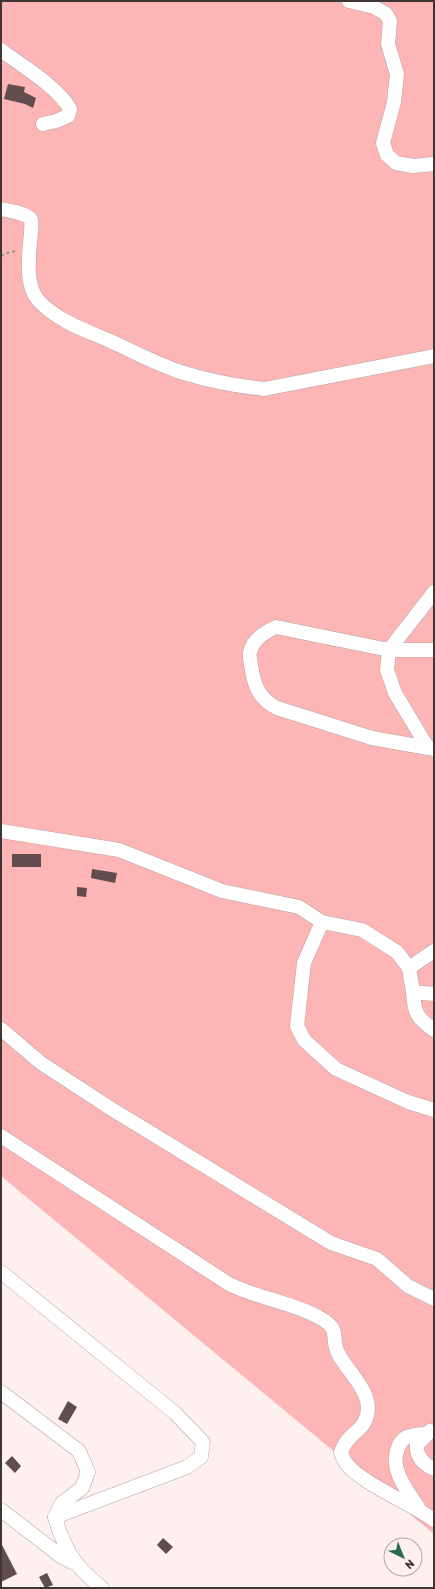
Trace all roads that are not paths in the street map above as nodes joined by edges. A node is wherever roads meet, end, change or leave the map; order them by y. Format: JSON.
{"nodes":[{"id":1,"x":348,"y":1,"type":"edge"},
{"id":2,"x":1,"y":50,"type":"edge"},
{"id":3,"x":43,"y":124,"type":"dead end"},
{"id":4,"x":434,"y":164,"type":"edge"},
{"id":5,"x":1,"y":209,"type":"edge"},
{"id":6,"x":434,"y":356,"type":"edge"},
{"id":7,"x":434,"y":592,"type":"edge"},
{"id":8,"x":389,"y":650,"type":"junction"},
{"id":9,"x":434,"y":650,"type":"edge"},
{"id":10,"x":431,"y":748,"type":"edge"},
{"id":11,"x":1,"y":831,"type":"edge"},
{"id":12,"x":322,"y":922,"type":"junction"},
{"id":13,"x":434,"y":951,"type":"edge"},
{"id":14,"x":408,"y":968,"type":"junction"},
{"id":15,"x":413,"y":992,"type":"junction"},
{"id":16,"x":434,"y":994,"type":"edge"},
{"id":17,"x":1,"y":1029,"type":"edge"},
{"id":18,"x":434,"y":1030,"type":"edge"},
{"id":19,"x":434,"y":1110,"type":"edge"},
{"id":20,"x":1,"y":1136,"type":"edge"},
{"id":21,"x":1,"y":1272,"type":"edge"},
{"id":22,"x":434,"y":1299,"type":"edge"},
{"id":23,"x":1,"y":1392,"type":"edge"},
{"id":24,"x":430,"y":1431,"type":"edge"},
{"id":25,"x":434,"y":1469,"type":"edge"},
{"id":26,"x":419,"y":1509,"type":"junction"},
{"id":27,"x":1,"y":1510,"type":"edge"},
{"id":28,"x":56,"y":1517,"type":"junction"},
{"id":29,"x":434,"y":1520,"type":"edge"},
{"id":30,"x":78,"y":1565,"type":"junction"},
{"id":31,"x":102,"y":1588,"type":"edge"}],
"edges":[{"from":1,"to":4,"type":"street"},
{"from":2,"to":3,"type":"street"},
{"from":5,"to":6,"type":"street"},
{"from":7,"to":8,"type":"street"},
{"from":8,"to":9,"type":"street"},
{"from":8,"to":10,"type":"street"},
{"from":8,"to":10,"type":"street"},
{"from":11,"to":12,"type":"street"},
{"from":12,"to":14,"type":"street"},
{"from":12,"to":19,"type":"street"},
{"from":13,"to":14,"type":"street"},
{"from":14,"to":15,"type":"street"},
{"from":15,"to":16,"type":"street"},
{"from":15,"to":18,"type":"street"},
{"from":17,"to":22,"type":"street"},
{"from":20,"to":26,"type":"street"},
{"from":21,"to":28,"type":"street"},
{"from":23,"to":28,"type":"street"},
{"from":24,"to":25,"type":"street"},
{"from":24,"to":26,"type":"street"},
{"from":26,"to":29,"type":"street"},
{"from":27,"to":30,"type":"street"},
{"from":28,"to":30,"type":"street"},
{"from":30,"to":31,"type":"street"}]}
